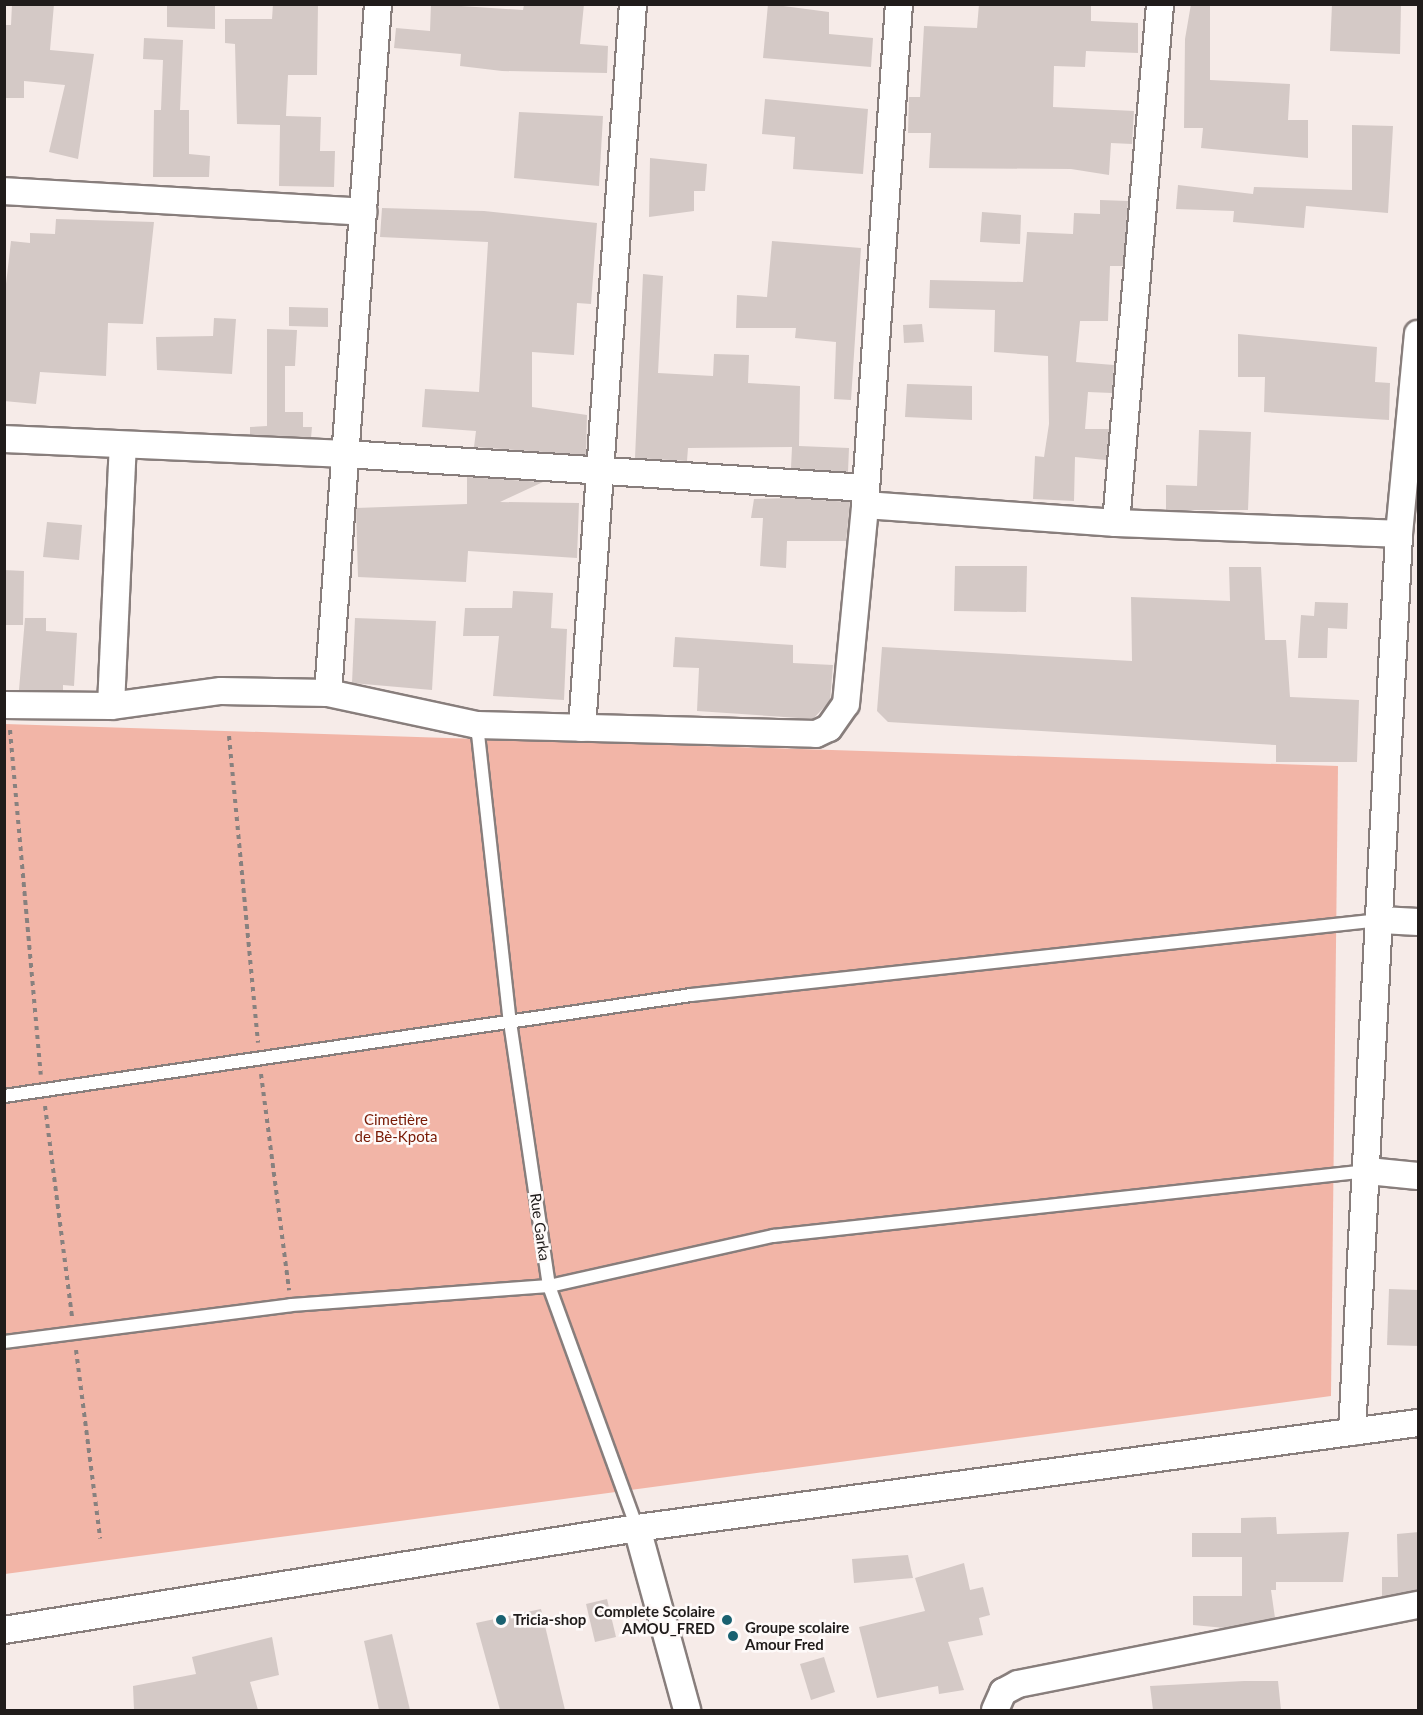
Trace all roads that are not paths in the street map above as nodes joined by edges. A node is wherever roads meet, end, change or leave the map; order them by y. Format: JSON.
{"nodes":[{"id":1,"x":378,"y":4,"type":"edge"},
{"id":2,"x":633,"y":4,"type":"edge"},
{"id":3,"x":899,"y":4,"type":"edge"},
{"id":4,"x":1160,"y":4,"type":"edge"},
{"id":5,"x":4,"y":191,"type":"edge"},
{"id":6,"x":363,"y":212,"type":"junction"},
{"id":7,"x":1419,"y":334,"type":"edge"},
{"id":8,"x":4,"y":439,"type":"edge"},
{"id":9,"x":123,"y":446,"type":"junction"},
{"id":10,"x":345,"y":454,"type":"junction"},
{"id":11,"x":600,"y":472,"type":"junction"},
{"id":12,"x":865,"y":496,"type":"junction"},
{"id":13,"x":1116,"y":524,"type":"junction"},
{"id":14,"x":1399,"y":534,"type":"junction"},
{"id":15,"x":328,"y":693,"type":"junction"},
{"id":16,"x":6,"y":705,"type":"edge"},
{"id":17,"x":111,"y":706,"type":"junction"},
{"id":18,"x":477,"y":725,"type":"junction"},
{"id":19,"x":582,"y":728,"type":"junction"},
{"id":20,"x":1382,"y":920,"type":"junction"},
{"id":21,"x":1419,"y":922,"type":"edge"},
{"id":22,"x":510,"y":1022,"type":"junction"},
{"id":23,"x":4,"y":1096,"type":"edge"},
{"id":24,"x":1368,"y":1171,"type":"junction"},
{"id":25,"x":1419,"y":1176,"type":"edge"},
{"id":26,"x":549,"y":1286,"type":"junction"},
{"id":27,"x":4,"y":1342,"type":"edge"},
{"id":28,"x":1419,"y":1423,"type":"edge"},
{"id":29,"x":1352,"y":1432,"type":"junction"},
{"id":30,"x":637,"y":1528,"type":"junction"},
{"id":31,"x":1419,"y":1605,"type":"edge"},
{"id":32,"x":4,"y":1630,"type":"edge"},
{"id":33,"x":687,"y":1710,"type":"edge"},
{"id":34,"x":995,"y":1710,"type":"edge"}],
"edges":[{"from":1,"to":6,"type":"street"},
{"from":2,"to":11,"type":"street"},
{"from":3,"to":12,"type":"street"},
{"from":4,"to":13,"type":"street"},
{"from":5,"to":6,"type":"street"},
{"from":6,"to":10,"type":"street"},
{"from":7,"to":14,"type":"street"},
{"from":8,"to":9,"type":"street"},
{"from":9,"to":10,"type":"street"},
{"from":9,"to":17,"type":"street"},
{"from":10,"to":11,"type":"street"},
{"from":10,"to":15,"type":"street"},
{"from":11,"to":12,"type":"street"},
{"from":11,"to":19,"type":"street"},
{"from":12,"to":13,"type":"street"},
{"from":12,"to":19,"type":"street"},
{"from":13,"to":14,"type":"street"},
{"from":14,"to":20,"type":"street"},
{"from":15,"to":17,"type":"street"},
{"from":15,"to":18,"type":"street"},
{"from":16,"to":17,"type":"street"},
{"from":18,"to":19,"type":"street"},
{"from":18,"to":22,"type":"lane","name":"Rue Garka"},
{"from":20,"to":21,"type":"street"},
{"from":20,"to":22,"type":"lane"},
{"from":20,"to":24,"type":"street"},
{"from":22,"to":23,"type":"lane"},
{"from":22,"to":26,"type":"lane","name":"Rue Garka"},
{"from":24,"to":25,"type":"street"},
{"from":24,"to":26,"type":"lane"},
{"from":24,"to":29,"type":"street"},
{"from":26,"to":27,"type":"lane"},
{"from":26,"to":30,"type":"lane","name":"Rue Garka"},
{"from":28,"to":29,"type":"street"},
{"from":29,"to":30,"type":"street"},
{"from":30,"to":32,"type":"street"},
{"from":30,"to":33,"type":"street","name":"Rue Garka"},
{"from":31,"to":34,"type":"street"}]}
